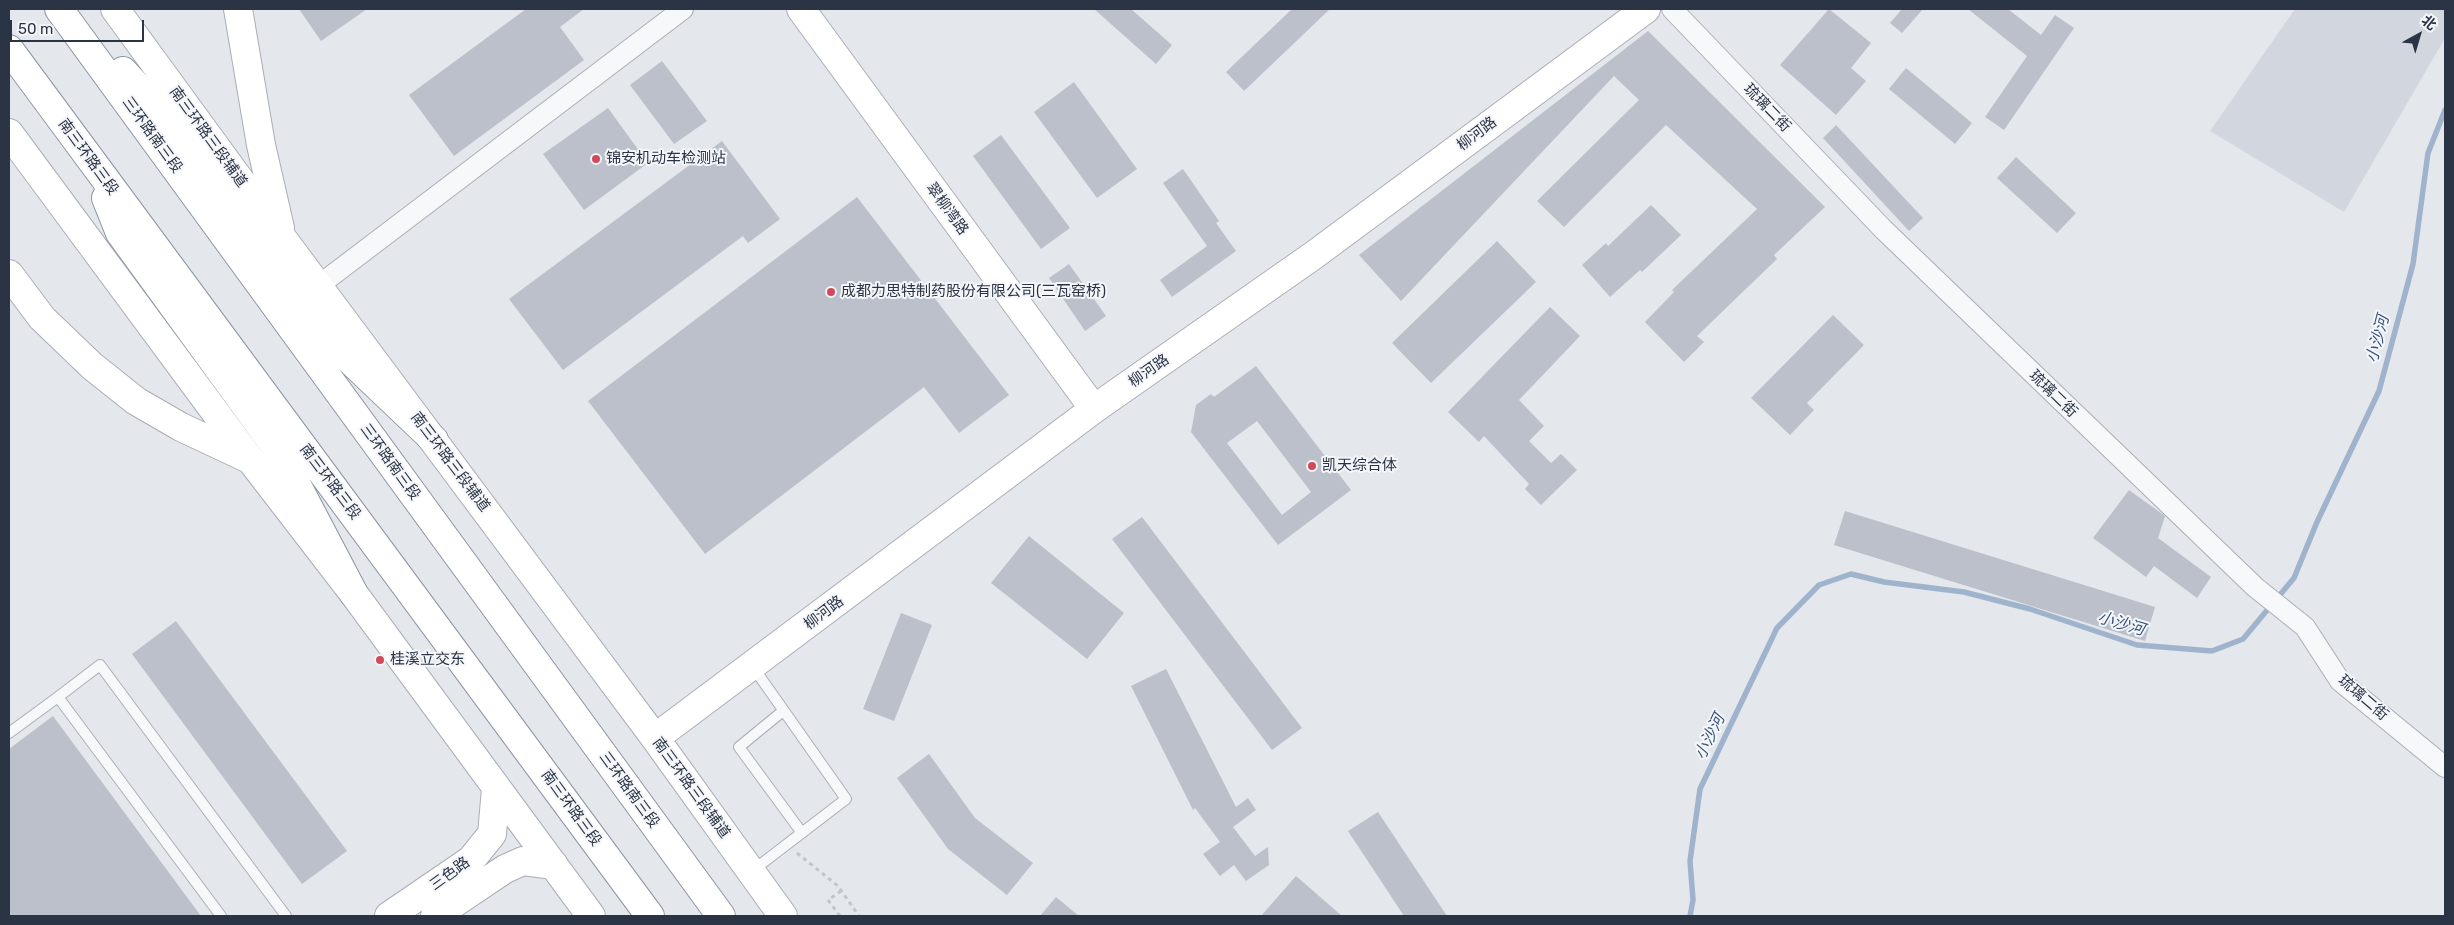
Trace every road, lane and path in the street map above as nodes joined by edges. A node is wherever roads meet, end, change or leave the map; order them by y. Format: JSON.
{"nodes":[{"id":1,"x":59,"y":9,"type":"edge"},
{"id":2,"x":66,"y":9,"type":"edge"},
{"id":3,"x":116,"y":9,"type":"edge"},
{"id":4,"x":238,"y":9,"type":"edge"},
{"id":5,"x":683,"y":9,"type":"edge"},
{"id":6,"x":801,"y":9,"type":"edge"},
{"id":7,"x":1646,"y":9,"type":"edge"},
{"id":8,"x":1672,"y":9,"type":"edge"},
{"id":9,"x":9,"y":49,"type":"edge"},
{"id":10,"x":9,"y":133,"type":"edge"},
{"id":11,"x":92,"y":164,"type":"junction"},
{"id":12,"x":283,"y":239,"type":"junction"},
{"id":13,"x":9,"y":274,"type":"edge"},
{"id":14,"x":318,"y":286,"type":"junction"},
{"id":15,"x":1094,"y":410,"type":"junction"},
{"id":16,"x":434,"y":440,"type":"junction"},
{"id":17,"x":250,"y":459,"type":"junction"},
{"id":18,"x":354,"y":594,"type":"junction"},
{"id":19,"x":753,"y":666,"type":"junction"},
{"id":20,"x":58,"y":697,"type":"junction"},
{"id":21,"x":783,"y":711,"type":"junction"},
{"id":22,"x":9,"y":733,"type":"edge"},
{"id":23,"x":656,"y":738,"type":"junction"},
{"id":24,"x":2445,"y":766,"type":"edge"},
{"id":25,"x":496,"y":789,"type":"junction"},
{"id":26,"x":802,"y":833,"type":"junction"},
{"id":27,"x":787,"y":845,"type":"junction"},
{"id":28,"x":554,"y":865,"type":"junction"},
{"id":29,"x":752,"y":872,"type":"junction"},
{"id":30,"x":841,"y":891,"type":"junction"},
{"id":31,"x":221,"y":916,"type":"edge"},
{"id":32,"x":286,"y":916,"type":"edge"},
{"id":33,"x":389,"y":916,"type":"edge"},
{"id":34,"x":436,"y":916,"type":"edge"},
{"id":35,"x":591,"y":916,"type":"edge"},
{"id":36,"x":650,"y":916,"type":"edge"},
{"id":37,"x":721,"y":916,"type":"edge"},
{"id":38,"x":783,"y":916,"type":"edge"},
{"id":39,"x":840,"y":916,"type":"edge"},
{"id":40,"x":859,"y":916,"type":"edge"}],
"edges":[{"from":1,"to":37,"type":"main road","name":"三环路南三段"},
{"from":2,"to":16,"type":"main road"},
{"from":3,"to":12,"type":"main road","name":"南三环路三段辅道"},
{"from":4,"to":12,"type":"main road"},
{"from":5,"to":14,"type":"street"},
{"from":6,"to":15,"type":"main road","name":"翠柳湾路"},
{"from":7,"to":15,"type":"main road","name":"柳河路"},
{"from":8,"to":24,"type":"street","name":"琉璃二街"},
{"from":9,"to":11,"type":"main road","name":"南三环路三段"},
{"from":10,"to":17,"type":"main road"},
{"from":11,"to":18,"type":"main road"},
{"from":11,"to":36,"type":"main road","name":"南三环路三段"},
{"from":12,"to":14,"type":"main road","name":"南三环路三段辅道"},
{"from":13,"to":17,"type":"main road"},
{"from":14,"to":16,"type":"main road","name":"南三环路三段辅道"},
{"from":15,"to":19,"type":"main road","name":"柳河路"},
{"from":16,"to":23,"type":"main road","name":"南三环路三段辅道"},
{"from":17,"to":18,"type":"main road"},
{"from":18,"to":25,"type":"main road"},
{"from":19,"to":21,"type":"lane"},
{"from":19,"to":23,"type":"main road","name":"柳河路"},
{"from":20,"to":22,"type":"lane"},
{"from":20,"to":31,"type":"lane"},
{"from":20,"to":32,"type":"lane"},
{"from":21,"to":26,"type":"lane"},
{"from":21,"to":26,"type":"lane"},
{"from":23,"to":29,"type":"main road","name":"南三环路三段辅道"},
{"from":25,"to":28,"type":"main road"},
{"from":25,"to":33,"type":"main road","name":"三色路"},
{"from":26,"to":27,"type":"lane"},
{"from":27,"to":29,"type":"lane"},
{"from":27,"to":30,"type":"path"},
{"from":28,"to":34,"type":"main road","name":"三色路"},
{"from":28,"to":35,"type":"main road"},
{"from":29,"to":38,"type":"main road","name":"南三环路三段辅道"},
{"from":30,"to":39,"type":"path"},
{"from":30,"to":40,"type":"path"}]}
